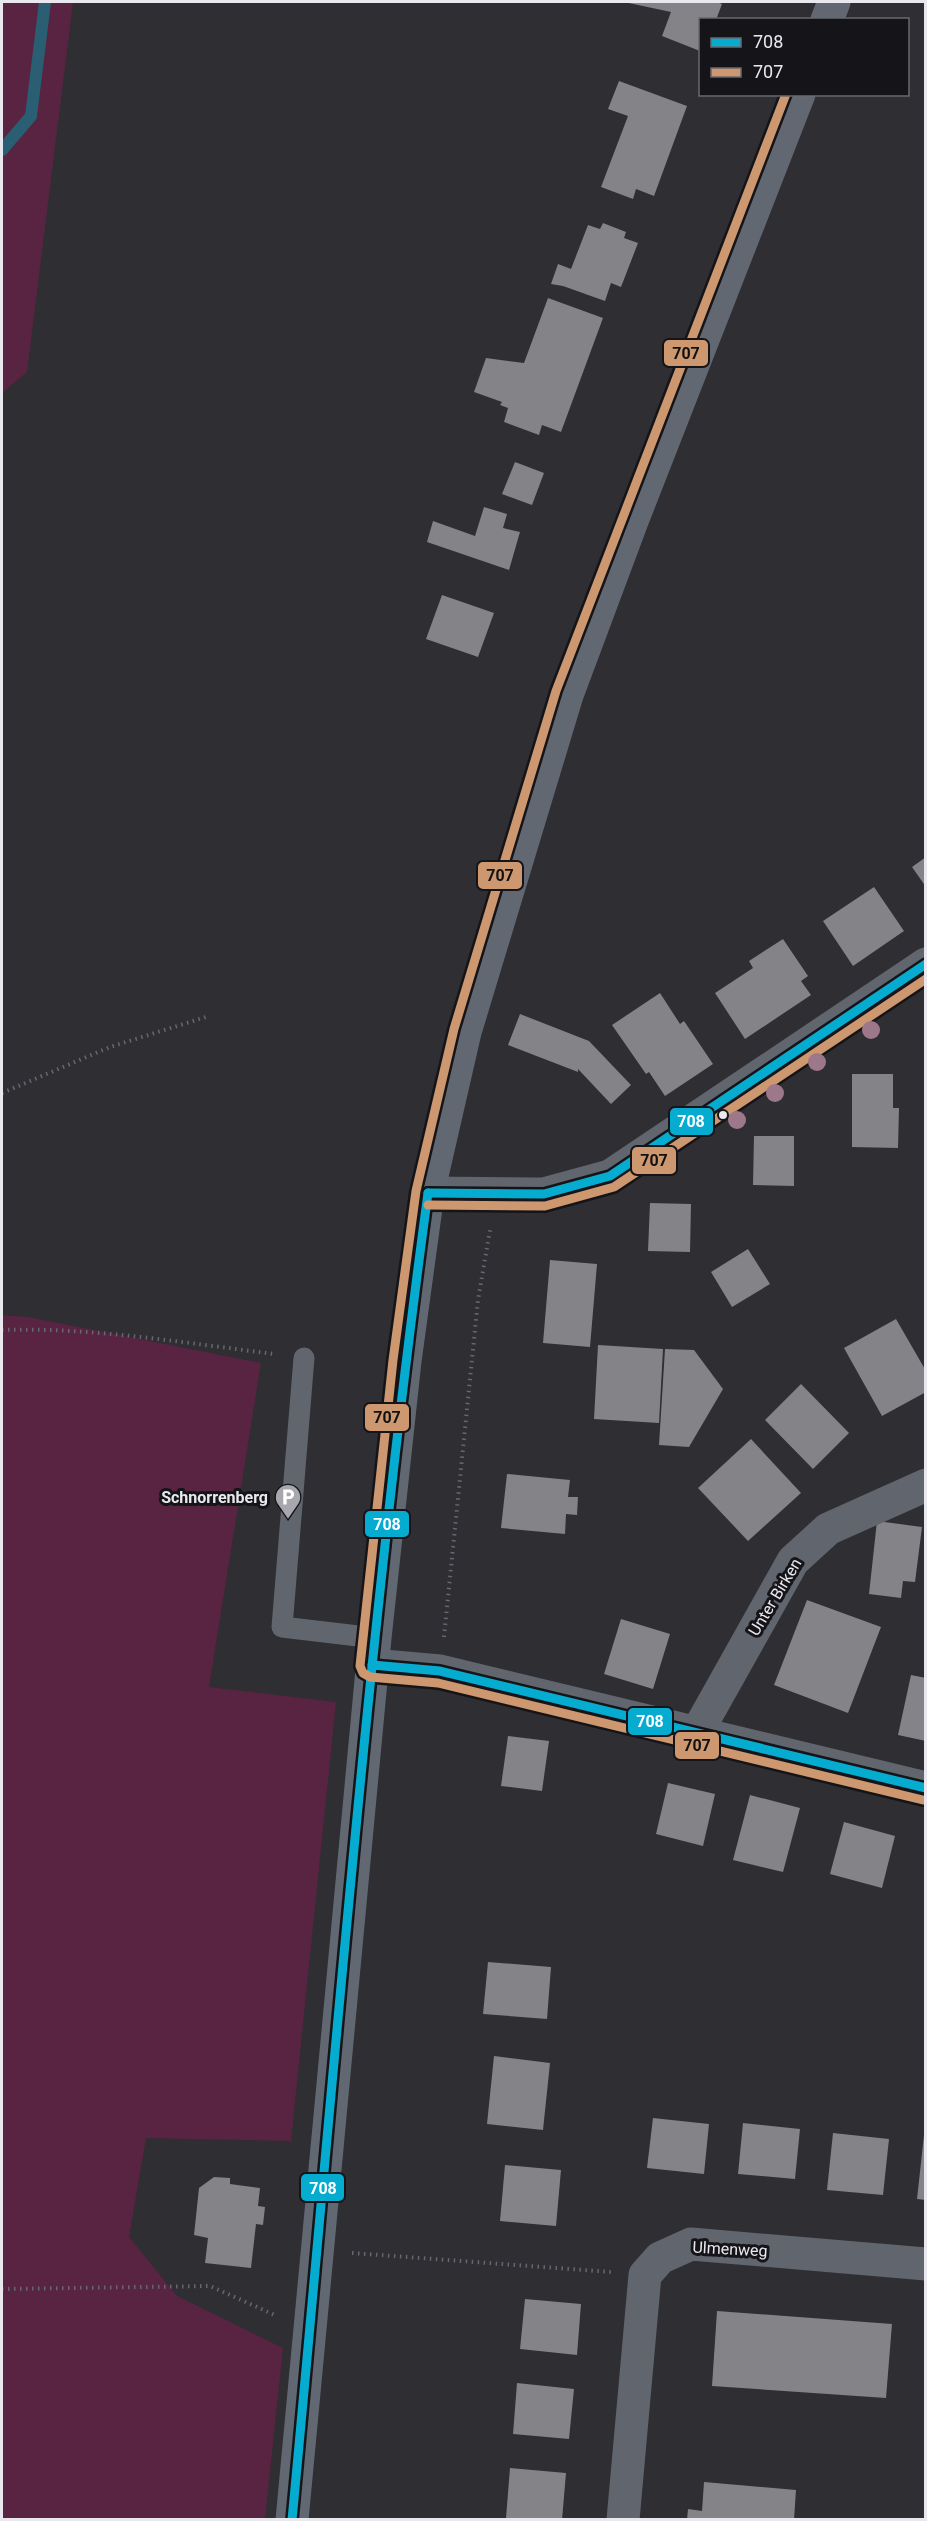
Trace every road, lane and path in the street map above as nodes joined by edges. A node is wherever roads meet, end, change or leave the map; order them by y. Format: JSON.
{"nodes":[{"id":1,"x":834,"y":2,"type":"edge"},
{"id":2,"x":828,"y":18,"type":"edge"},
{"id":3,"x":798,"y":96,"type":"edge"},
{"id":4,"x":926,"y":964,"type":"edge"},
{"id":5,"x":206,"y":1017,"type":"dead end"},
{"id":6,"x":2,"y":1093,"type":"edge"},
{"id":7,"x":428,"y":1192,"type":"junction"},
{"id":8,"x":496,"y":1193,"type":"junction"},
{"id":9,"x":2,"y":1330,"type":"edge"},
{"id":10,"x":304,"y":1358,"type":"joint"},
{"id":11,"x":926,"y":1485,"type":"edge"},
{"id":12,"x":374,"y":1652,"type":"junction"},
{"id":13,"x":440,"y":1671,"type":"junction"},
{"id":14,"x":696,"y":1734,"type":"junction"},
{"id":15,"x":926,"y":1788,"type":"edge"},
{"id":16,"x":318,"y":2250,"type":"junction"},
{"id":17,"x":926,"y":2264,"type":"edge"},
{"id":18,"x":645,"y":2275,"type":"junction"},
{"id":19,"x":2,"y":2289,"type":"edge"},
{"id":20,"x":310,"y":2331,"type":"junction"},
{"id":21,"x":292,"y":2520,"type":"edge"},
{"id":22,"x":624,"y":2520,"type":"edge"}],
"edges":[{"from":1,"to":2,"type":"main road"},
{"from":3,"to":7,"type":"main road"},
{"from":4,"to":8,"type":"street"},
{"from":5,"to":6,"type":"path"},
{"from":7,"to":8,"type":"street"},
{"from":7,"to":12,"type":"main road"},
{"from":8,"to":13,"type":"path"},
{"from":9,"to":10,"type":"path"},
{"from":10,"to":12,"type":"lane"},
{"from":11,"to":14,"type":"street","name":"Unter Birken"},
{"from":12,"to":13,"type":"street"},
{"from":12,"to":16,"type":"main road"},
{"from":13,"to":14,"type":"street"},
{"from":14,"to":15,"type":"street"},
{"from":16,"to":18,"type":"path"},
{"from":16,"to":20,"type":"main road"},
{"from":17,"to":18,"type":"street","name":"Ulmenweg"},
{"from":18,"to":22,"type":"street"},
{"from":19,"to":20,"type":"path"},
{"from":20,"to":21,"type":"main road"}]}
